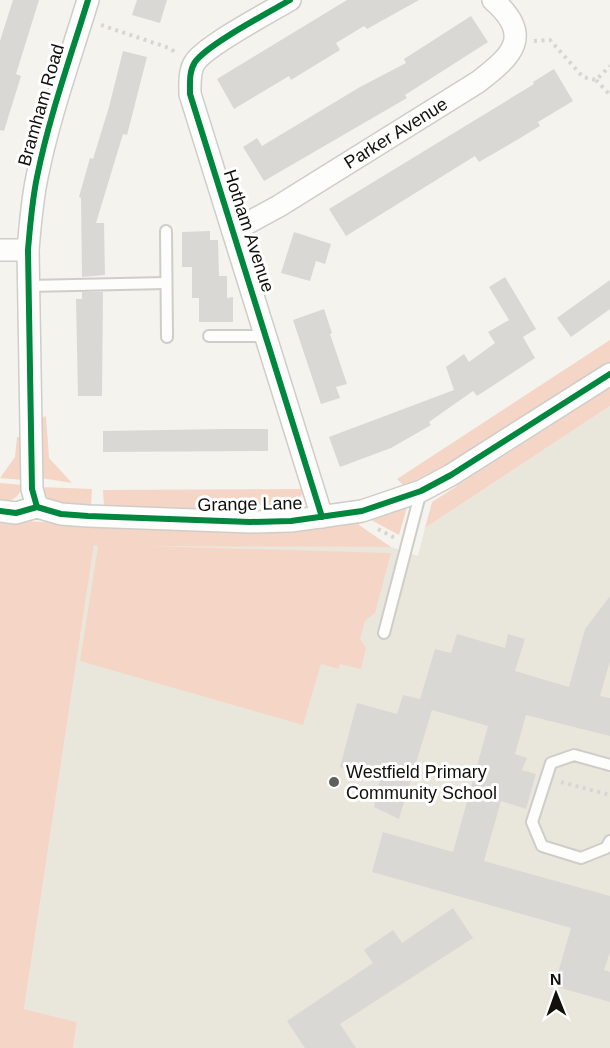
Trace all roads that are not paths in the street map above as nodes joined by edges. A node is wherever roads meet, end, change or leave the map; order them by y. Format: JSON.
{"nodes":[{"id":1,"x":290,"y":0,"type":"edge"},
{"id":2,"x":497,"y":4,"type":"edge"},
{"id":3,"x":85,"y":9,"type":"edge"},
{"id":4,"x":166,"y":231,"type":"dead end"},
{"id":5,"x":233,"y":231,"type":"junction"},
{"id":6,"x":0,"y":250,"type":"edge"},
{"id":7,"x":28,"y":250,"type":"junction"},
{"id":8,"x":166,"y":283,"type":"junction"},
{"id":9,"x":29,"y":286,"type":"junction"},
{"id":10,"x":209,"y":336,"type":"dead end"},
{"id":11,"x":266,"y":336,"type":"junction"},
{"id":12,"x":167,"y":337,"type":"dead end"},
{"id":13,"x":610,"y":374,"type":"edge"},
{"id":14,"x":421,"y":490,"type":"junction"},
{"id":15,"x":37,"y":507,"type":"junction"},
{"id":16,"x":0,"y":511,"type":"edge"},
{"id":17,"x":322,"y":517,"type":"junction"},
{"id":18,"x":384,"y":633,"type":"dead end"},
{"id":19,"x":610,"y":765,"type":"edge"},
{"id":20,"x":610,"y":841,"type":"edge"}],
"edges":[{"from":1,"to":5,"type":"street","name":"Hotham Avenue"},
{"from":2,"to":5,"type":"street","name":"Parker Avenue"},
{"from":3,"to":7,"type":"street","name":"Bramham Road"},
{"from":4,"to":8,"type":"lane"},
{"from":5,"to":11,"type":"street","name":"Hotham Avenue"},
{"from":6,"to":7,"type":"street"},
{"from":7,"to":9,"type":"street","name":"Bramham Road"},
{"from":8,"to":9,"type":"lane"},
{"from":8,"to":12,"type":"lane"},
{"from":9,"to":15,"type":"street","name":"Bramham Road"},
{"from":10,"to":11,"type":"lane"},
{"from":11,"to":17,"type":"street","name":"Hotham Avenue"},
{"from":13,"to":14,"type":"street","name":"Grange Lane"},
{"from":14,"to":17,"type":"street","name":"Grange Lane"},
{"from":14,"to":18,"type":"lane"},
{"from":15,"to":16,"type":"street","name":"Grange Lane"},
{"from":15,"to":17,"type":"street","name":"Grange Lane"},
{"from":19,"to":20,"type":"lane"}]}
